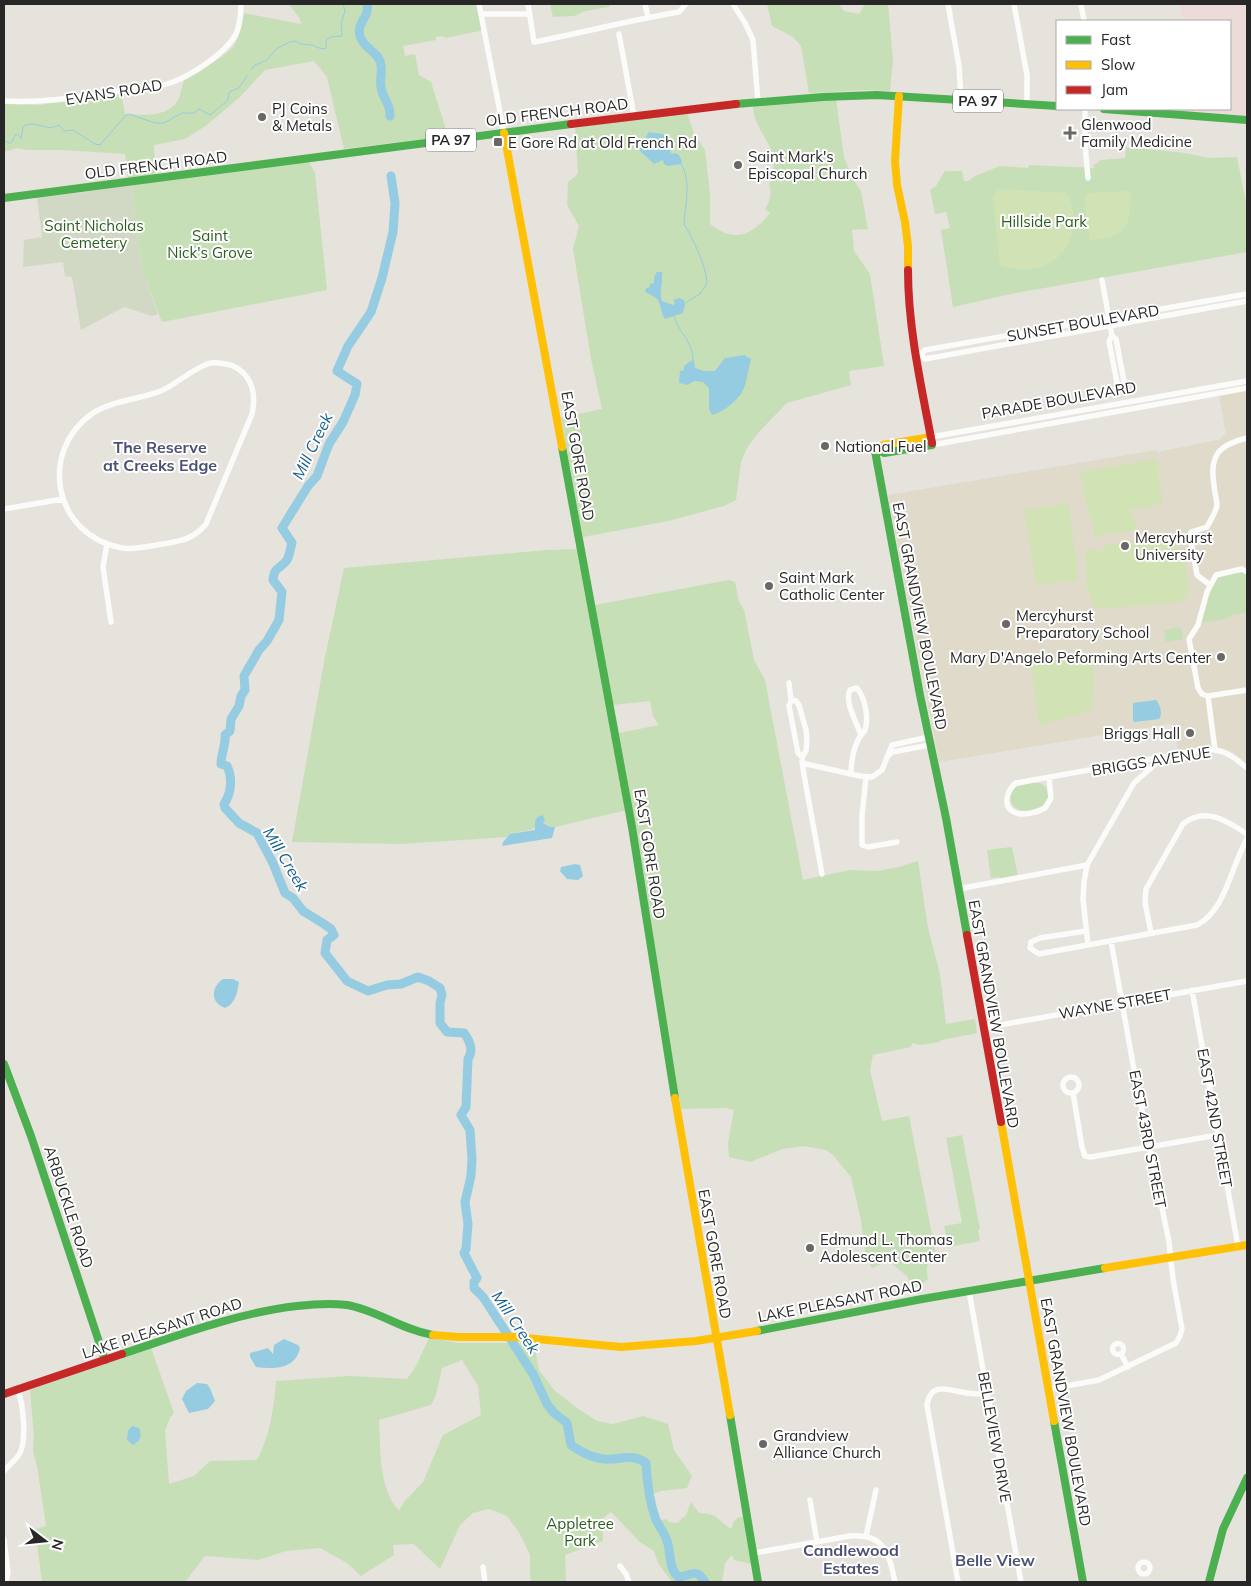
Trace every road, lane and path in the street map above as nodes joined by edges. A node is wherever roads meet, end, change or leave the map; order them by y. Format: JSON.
{"nodes":[{"id":1,"x":241,"y":4,"type":"edge"},
{"id":2,"x":479,"y":4,"type":"edge"},
{"id":3,"x":528,"y":4,"type":"edge"},
{"id":4,"x":645,"y":4,"type":"edge"},
{"id":5,"x":686,"y":4,"type":"edge"},
{"id":6,"x":733,"y":4,"type":"edge"},
{"id":7,"x":948,"y":4,"type":"edge"},
{"id":8,"x":1014,"y":4,"type":"edge"},
{"id":9,"x":1082,"y":4,"type":"edge"},
{"id":10,"x":481,"y":14,"type":"junction"},
{"id":11,"x":530,"y":14,"type":"junction"},
{"id":12,"x":648,"y":17,"type":"junction"},
{"id":13,"x":1084,"y":20,"type":"edge"},
{"id":14,"x":619,"y":34,"type":"dead end"},
{"id":15,"x":899,"y":96,"type":"junction"},
{"id":16,"x":961,"y":99,"type":"junction"},
{"id":17,"x":4,"y":101,"type":"edge"},
{"id":18,"x":758,"y":102,"type":"junction"},
{"id":19,"x":1027,"y":104,"type":"junction"},
{"id":20,"x":1056,"y":106,"type":"edge"},
{"id":21,"x":1085,"y":110,"type":"edge"},
{"id":22,"x":1117,"y":110,"type":"edge"},
{"id":23,"x":634,"y":116,"type":"junction"},
{"id":24,"x":1247,"y":120,"type":"edge"},
{"id":25,"x":504,"y":133,"type":"junction"},
{"id":26,"x":1088,"y":178,"type":"dead end"},
{"id":27,"x":4,"y":198,"type":"edge"},
{"id":28,"x":1102,"y":280,"type":"dead end"},
{"id":29,"x":1247,"y":294,"type":"edge"},
{"id":30,"x":1247,"y":301,"type":"edge"},
{"id":31,"x":1110,"y":318,"type":"junction"},
{"id":32,"x":1111,"y":326,"type":"junction"},
{"id":33,"x":918,"y":355,"type":"junction"},
{"id":34,"x":1247,"y":381,"type":"edge"},
{"id":35,"x":1247,"y":388,"type":"edge"},
{"id":36,"x":1124,"y":402,"type":"junction"},
{"id":37,"x":1126,"y":410,"type":"junction"},
{"id":38,"x":1247,"y":438,"type":"edge"},
{"id":39,"x":931,"y":441,"type":"junction"},
{"id":40,"x":877,"y":451,"type":"joint"},
{"id":41,"x":63,"y":499,"type":"junction"},
{"id":42,"x":4,"y":509,"type":"edge"},
{"id":43,"x":107,"y":544,"type":"junction"},
{"id":44,"x":1247,"y":572,"type":"edge"},
{"id":45,"x":1210,"y":585,"type":"junction"},
{"id":46,"x":111,"y":622,"type":"dead end"},
{"id":47,"x":789,"y":683,"type":"dead end"},
{"id":48,"x":1247,"y":690,"type":"edge"},
{"id":49,"x":1208,"y":696,"type":"junction"},
{"id":50,"x":791,"y":700,"type":"junction"},
{"id":51,"x":861,"y":735,"type":"junction"},
{"id":52,"x":930,"y":741,"type":"junction"},
{"id":53,"x":1214,"y":750,"type":"junction"},
{"id":54,"x":1163,"y":758,"type":"junction"},
{"id":55,"x":802,"y":760,"type":"junction"},
{"id":56,"x":1247,"y":768,"type":"edge"},
{"id":57,"x":851,"y":774,"type":"junction"},
{"id":58,"x":866,"y":777,"type":"junction"},
{"id":59,"x":1049,"y":777,"type":"junction"},
{"id":60,"x":1247,"y":834,"type":"edge"},
{"id":61,"x":1247,"y":839,"type":"edge"},
{"id":62,"x":897,"y":842,"type":"dead end"},
{"id":63,"x":1087,"y":865,"type":"junction"},
{"id":64,"x":822,"y":874,"type":"dead end"},
{"id":65,"x":958,"y":889,"type":"junction"},
{"id":66,"x":1086,"y":931,"type":"junction"},
{"id":67,"x":1151,"y":933,"type":"junction"},
{"id":68,"x":1111,"y":941,"type":"junction"},
{"id":69,"x":1088,"y":945,"type":"junction"},
{"id":70,"x":1247,"y":981,"type":"edge"},
{"id":71,"x":1192,"y":990,"type":"junction"},
{"id":72,"x":1122,"y":1003,"type":"junction"},
{"id":73,"x":983,"y":1028,"type":"junction"},
{"id":74,"x":4,"y":1064,"type":"edge"},
{"id":75,"x":1073,"y":1093,"type":"dead end"},
{"id":76,"x":1218,"y":1135,"type":"junction"},
{"id":77,"x":1149,"y":1146,"type":"junction"},
{"id":78,"x":1247,"y":1245,"type":"edge"},
{"id":79,"x":1238,"y":1246,"type":"junction"},
{"id":80,"x":1170,"y":1258,"type":"junction"},
{"id":81,"x":1028,"y":1280,"type":"junction"},
{"id":82,"x":969,"y":1291,"type":"junction"},
{"id":83,"x":716,"y":1339,"type":"junction"},
{"id":84,"x":1121,"y":1354,"type":"dead end"},
{"id":85,"x":105,"y":1360,"type":"junction"},
{"id":86,"x":1128,"y":1367,"type":"junction"},
{"id":87,"x":18,"y":1390,"type":"junction"},
{"id":88,"x":1048,"y":1390,"type":"junction"},
{"id":89,"x":4,"y":1394,"type":"edge"},
{"id":90,"x":987,"y":1394,"type":"junction"},
{"id":91,"x":4,"y":1471,"type":"edge"},
{"id":92,"x":1247,"y":1478,"type":"edge"},
{"id":93,"x":1245,"y":1488,"type":"edge"},
{"id":94,"x":876,"y":1490,"type":"dead end"},
{"id":95,"x":810,"y":1500,"type":"dead end"},
{"id":96,"x":866,"y":1536,"type":"junction"},
{"id":97,"x":4,"y":1539,"type":"edge"},
{"id":98,"x":817,"y":1542,"type":"junction"},
{"id":99,"x":754,"y":1553,"type":"junction"},
{"id":100,"x":620,"y":1566,"type":"dead end"},
{"id":101,"x":483,"y":1567,"type":"dead end"},
{"id":102,"x":1142,"y":1574,"type":"dead end"},
{"id":103,"x":6,"y":1582,"type":"edge"},
{"id":104,"x":485,"y":1582,"type":"edge"},
{"id":105,"x":629,"y":1582,"type":"edge"},
{"id":106,"x":758,"y":1582,"type":"edge"},
{"id":107,"x":895,"y":1582,"type":"edge"},
{"id":108,"x":958,"y":1582,"type":"edge"},
{"id":109,"x":1021,"y":1582,"type":"edge"},
{"id":110,"x":1083,"y":1582,"type":"edge"},
{"id":111,"x":1143,"y":1582,"type":"edge"},
{"id":112,"x":1209,"y":1582,"type":"edge"}],
"edges":[{"from":1,"to":17,"type":"street","name":"EVANS ROAD"},
{"from":2,"to":10,"type":"street"},
{"from":3,"to":11,"type":"street"},
{"from":4,"to":12,"type":"street"},
{"from":5,"to":12,"type":"street"},
{"from":6,"to":18,"type":"street"},
{"from":7,"to":16,"type":"street"},
{"from":8,"to":19,"type":"street"},
{"from":9,"to":13,"type":"street"},
{"from":10,"to":11,"type":"street"},
{"from":10,"to":25,"type":"street"},
{"from":11,"to":12,"type":"street"},
{"from":14,"to":23,"type":"street"},
{"from":15,"to":16,"type":"street","name":"OLD FRENCH ROAD","number":"PA 97"},
{"from":15,"to":18,"type":"street","name":"OLD FRENCH ROAD","number":"PA 97"},
{"from":15,"to":33,"type":"street"},
{"from":16,"to":19,"type":"street","name":"OLD FRENCH ROAD","number":"PA 97"},
{"from":18,"to":23,"type":"street","name":"OLD FRENCH ROAD","number":"PA 97"},
{"from":19,"to":20,"type":"street","name":"OLD FRENCH ROAD","number":"PA 97"},
{"from":21,"to":26,"type":"street"},
{"from":22,"to":24,"type":"street"},
{"from":23,"to":25,"type":"street","name":"OLD FRENCH ROAD","number":"PA 97"},
{"from":25,"to":27,"type":"street","name":"OLD FRENCH ROAD","number":"PA 97"},
{"from":25,"to":83,"type":"street","name":"EAST GORE ROAD"},
{"from":28,"to":31,"type":"street"},
{"from":29,"to":31,"type":"street","name":"SUNSET BOULEVARD"},
{"from":30,"to":32,"type":"street","name":"SUNSET BOULEVARD"},
{"from":31,"to":32,"type":"street"},
{"from":31,"to":33,"type":"street","name":"SUNSET BOULEVARD"},
{"from":32,"to":33,"type":"street","name":"SUNSET BOULEVARD"},
{"from":32,"to":36,"type":"street"},
{"from":33,"to":39,"type":"street"},
{"from":34,"to":36,"type":"street","name":"PARADE BOULEVARD"},
{"from":35,"to":37,"type":"street","name":"PARADE BOULEVARD"},
{"from":36,"to":37,"type":"street"},
{"from":36,"to":39,"type":"street","name":"PARADE BOULEVARD"},
{"from":37,"to":39,"type":"street","name":"PARADE BOULEVARD"},
{"from":38,"to":45,"type":"street"},
{"from":39,"to":40,"type":"street","name":"PARADE BOULEVARD"},
{"from":40,"to":52,"type":"street","name":"EAST GRANDVIEW BOULEVARD"},
{"from":41,"to":42,"type":"street"},
{"from":41,"to":43,"type":"street"},
{"from":41,"to":43,"type":"street"},
{"from":43,"to":46,"type":"street"},
{"from":44,"to":45,"type":"street"},
{"from":45,"to":49,"type":"street"},
{"from":47,"to":50,"type":"street"},
{"from":48,"to":49,"type":"street"},
{"from":49,"to":53,"type":"street"},
{"from":50,"to":55,"type":"street"},
{"from":50,"to":55,"type":"street"},
{"from":51,"to":51,"type":"street"},
{"from":51,"to":57,"type":"street"},
{"from":52,"to":58,"type":"street"},
{"from":52,"to":65,"type":"street","name":"EAST GRANDVIEW BOULEVARD"},
{"from":53,"to":54,"type":"street","name":"BRIGGS AVENUE"},
{"from":53,"to":56,"type":"street","name":"BRIGGS AVENUE"},
{"from":54,"to":59,"type":"street","name":"BRIGGS AVENUE"},
{"from":54,"to":63,"type":"street"},
{"from":55,"to":57,"type":"street"},
{"from":55,"to":64,"type":"street"},
{"from":57,"to":58,"type":"street"},
{"from":58,"to":62,"type":"street"},
{"from":59,"to":59,"type":"street","name":"BRIGGS AVENUE"},
{"from":60,"to":67,"type":"street"},
{"from":61,"to":67,"type":"street"},
{"from":63,"to":65,"type":"street"},
{"from":63,"to":66,"type":"street"},
{"from":65,"to":73,"type":"street","name":"EAST GRANDVIEW BOULEVARD"},
{"from":66,"to":69,"type":"street"},
{"from":66,"to":69,"type":"street"},
{"from":67,"to":68,"type":"street"},
{"from":68,"to":69,"type":"street"},
{"from":68,"to":72,"type":"street","name":"EAST 43RD STREET"},
{"from":70,"to":71,"type":"street","name":"WAYNE STREET"},
{"from":71,"to":72,"type":"street","name":"WAYNE STREET"},
{"from":71,"to":76,"type":"street","name":"EAST 42ND STREET"},
{"from":72,"to":73,"type":"street","name":"WAYNE STREET"},
{"from":72,"to":77,"type":"street","name":"EAST 43RD STREET"},
{"from":73,"to":81,"type":"street","name":"EAST GRANDVIEW BOULEVARD"},
{"from":74,"to":85,"type":"street","name":"ARBUCKLE ROAD"},
{"from":75,"to":77,"type":"street"},
{"from":76,"to":77,"type":"street"},
{"from":76,"to":79,"type":"street","name":"EAST 42ND STREET"},
{"from":77,"to":80,"type":"street","name":"EAST 43RD STREET"},
{"from":78,"to":79,"type":"street","name":"LAKE PLEASANT ROAD"},
{"from":79,"to":80,"type":"street","name":"LAKE PLEASANT ROAD"},
{"from":80,"to":81,"type":"street","name":"LAKE PLEASANT ROAD"},
{"from":80,"to":86,"type":"street","name":"EAST 43RD STREET"},
{"from":81,"to":82,"type":"street","name":"LAKE PLEASANT ROAD"},
{"from":81,"to":88,"type":"street","name":"EAST GRANDVIEW BOULEVARD"},
{"from":82,"to":83,"type":"street","name":"LAKE PLEASANT ROAD"},
{"from":82,"to":90,"type":"street","name":"BELLEVIEW DRIVE"},
{"from":83,"to":85,"type":"street","name":"LAKE PLEASANT ROAD"},
{"from":83,"to":99,"type":"street","name":"EAST GORE ROAD"},
{"from":84,"to":86,"type":"street"},
{"from":85,"to":87,"type":"street","name":"LAKE PLEASANT ROAD"},
{"from":86,"to":88,"type":"street"},
{"from":87,"to":89,"type":"street","name":"LAKE PLEASANT ROAD"},
{"from":87,"to":91,"type":"street"},
{"from":88,"to":110,"type":"street","name":"EAST GRANDVIEW BOULEVARD"},
{"from":90,"to":108,"type":"street"},
{"from":90,"to":109,"type":"street","name":"BELLEVIEW DRIVE"},
{"from":92,"to":93,"type":"street"},
{"from":93,"to":112,"type":"street"},
{"from":94,"to":96,"type":"street"},
{"from":95,"to":98,"type":"street"},
{"from":96,"to":98,"type":"street"},
{"from":96,"to":107,"type":"street"},
{"from":97,"to":103,"type":"street"},
{"from":98,"to":99,"type":"street"},
{"from":99,"to":106,"type":"street","name":"EAST GORE ROAD"},
{"from":100,"to":105,"type":"street"},
{"from":101,"to":104,"type":"street"},
{"from":102,"to":111,"type":"street"}]}
